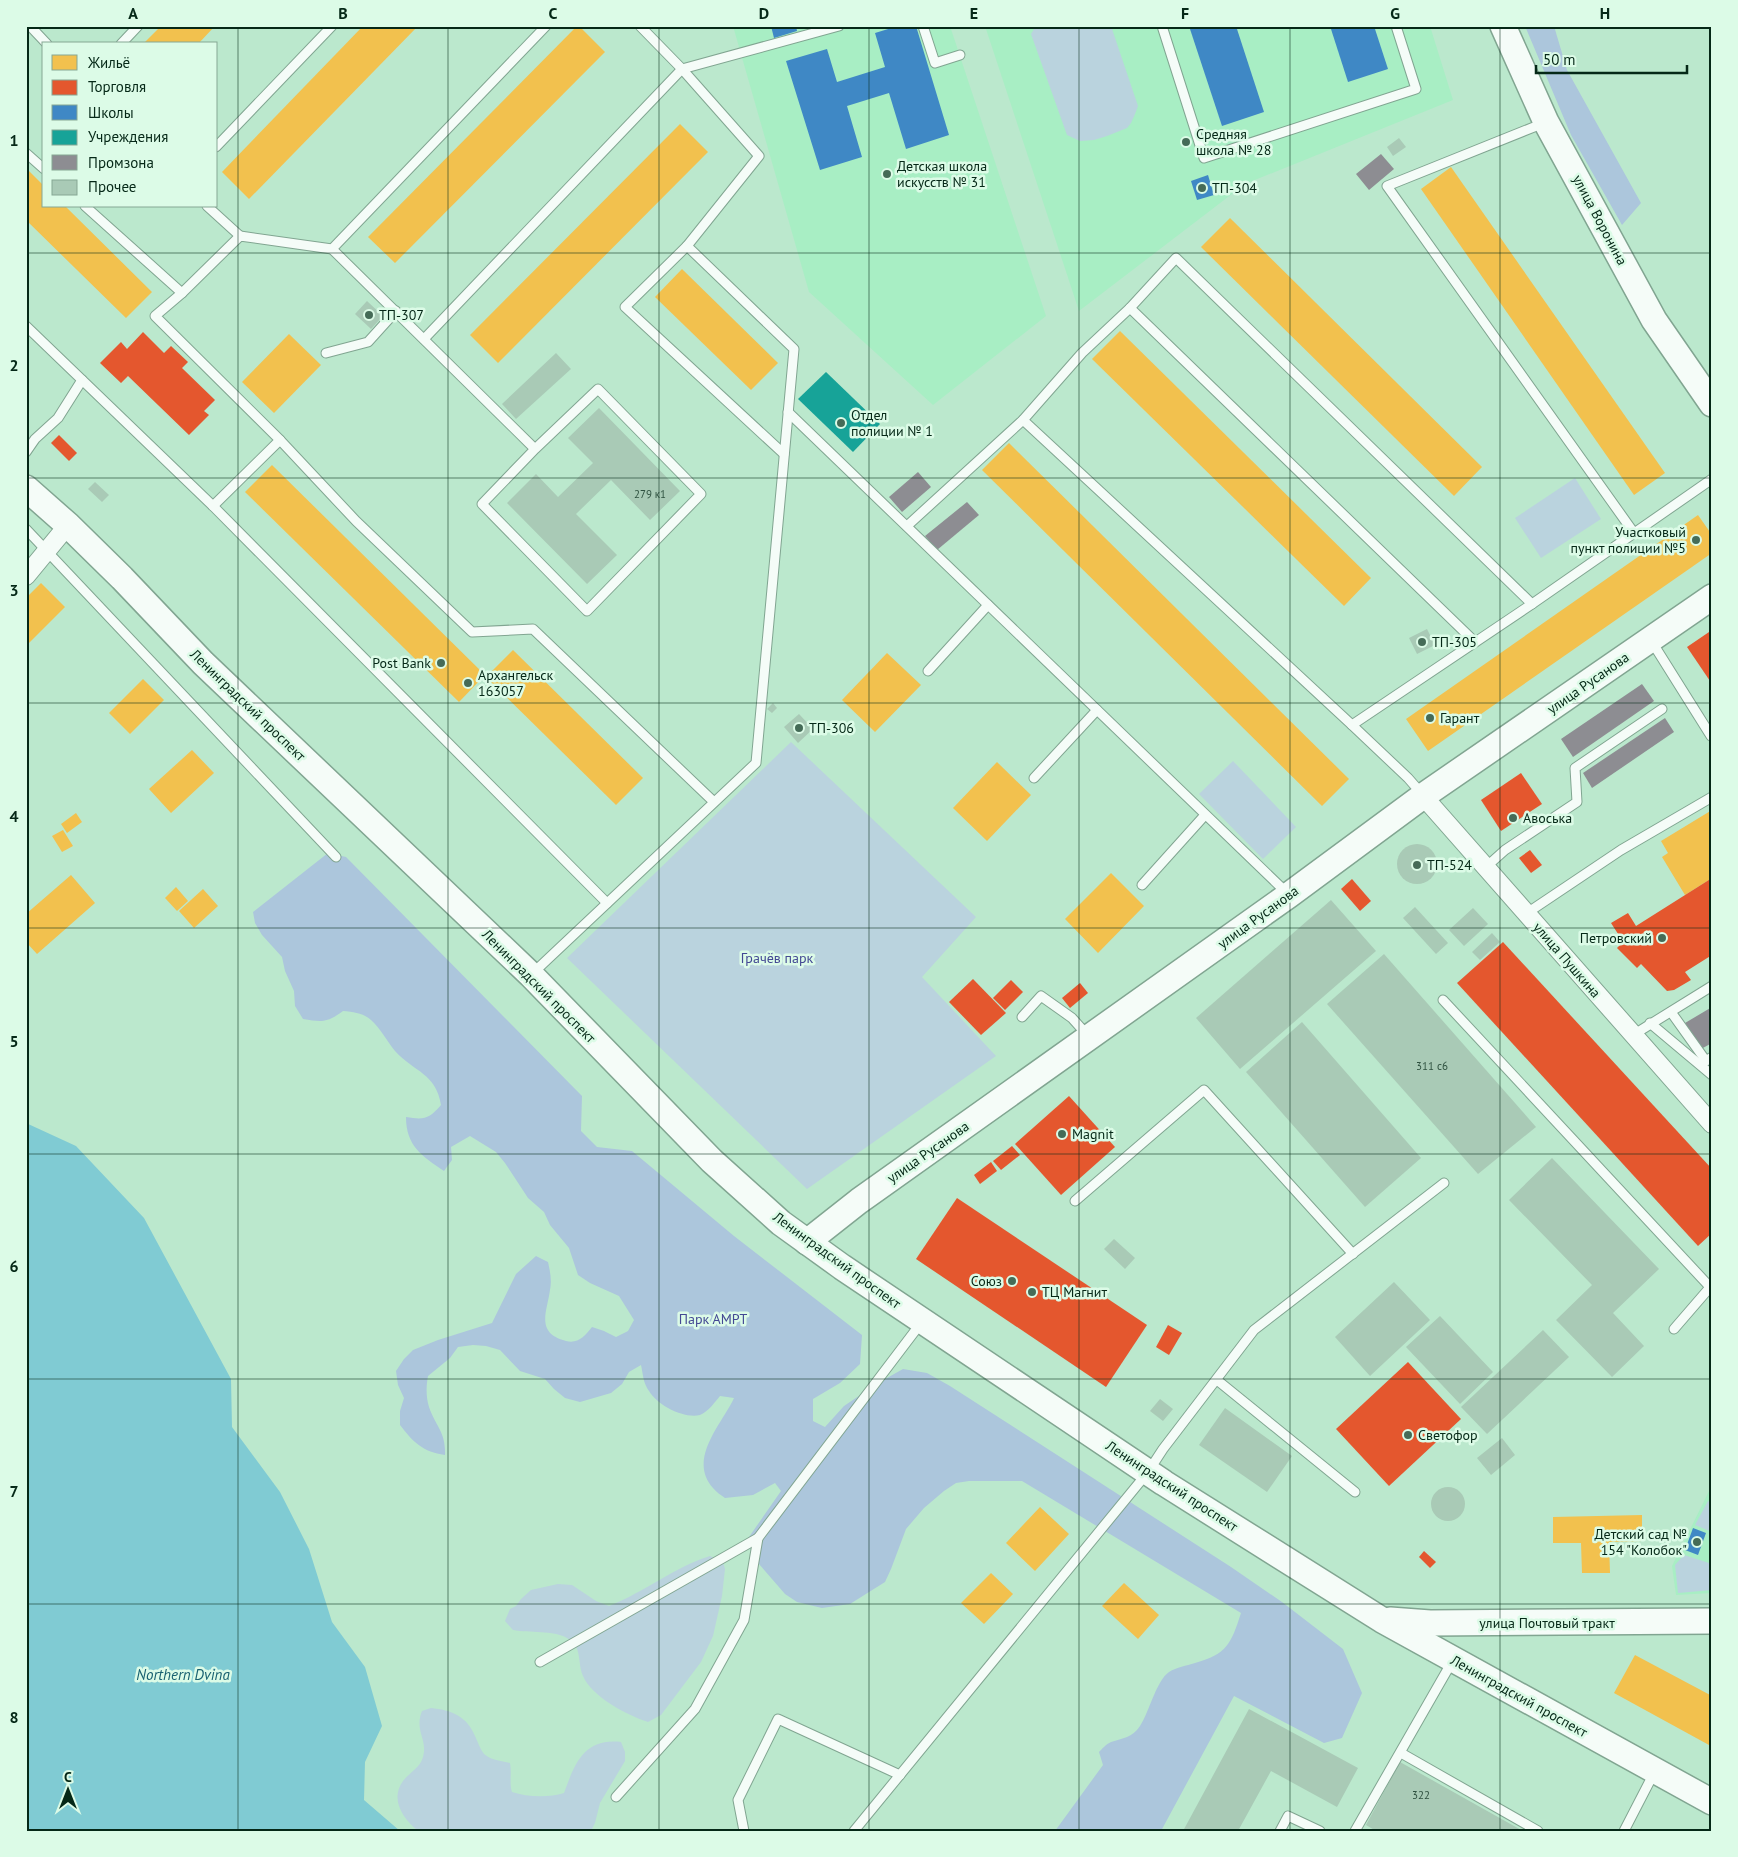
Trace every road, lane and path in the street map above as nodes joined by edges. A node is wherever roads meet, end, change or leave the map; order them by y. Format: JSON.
{"nodes":[{"id":1,"x":30,"y":26,"type":"edge"},
{"id":2,"x":138,"y":26,"type":"edge"},
{"id":3,"x":332,"y":26,"type":"edge"},
{"id":4,"x":546,"y":26,"type":"edge"},
{"id":5,"x":640,"y":26,"type":"edge"},
{"id":6,"x":839,"y":26,"type":"edge"},
{"id":7,"x":923,"y":26,"type":"edge"},
{"id":8,"x":1162,"y":26,"type":"edge"},
{"id":9,"x":1396,"y":26,"type":"edge"},
{"id":10,"x":1503,"y":26,"type":"edge"},
{"id":11,"x":45,"y":42,"type":"edge"},
{"id":12,"x":123,"y":42,"type":"edge"},
{"id":13,"x":960,"y":55,"type":"dead end"},
{"id":14,"x":682,"y":69,"type":"junction"},
{"id":15,"x":1546,"y":122,"type":"junction"},
{"id":16,"x":218,"y":145,"type":"edge"},
{"id":17,"x":26,"y":153,"type":"edge"},
{"id":18,"x":42,"y":167,"type":"edge"},
{"id":19,"x":87,"y":208,"type":"edge"},
{"id":20,"x":209,"y":208,"type":"edge"},
{"id":21,"x":240,"y":236,"type":"junction"},
{"id":22,"x":687,"y":246,"type":"junction"},
{"id":23,"x":332,"y":249,"type":"junction"},
{"id":24,"x":182,"y":294,"type":"junction"},
{"id":25,"x":1130,"y":308,"type":"junction"},
{"id":26,"x":396,"y":311,"type":"junction"},
{"id":27,"x":26,"y":326,"type":"edge"},
{"id":28,"x":424,"y":339,"type":"junction"},
{"id":29,"x":326,"y":353,"type":"dead end"},
{"id":30,"x":82,"y":380,"type":"junction"},
{"id":31,"x":1712,"y":404,"type":"edge"},
{"id":32,"x":788,"y":412,"type":"junction"},
{"id":33,"x":1023,"y":420,"type":"junction"},
{"id":34,"x":280,"y":440,"type":"junction"},
{"id":35,"x":535,"y":448,"type":"junction"},
{"id":36,"x":26,"y":452,"type":"edge"},
{"id":37,"x":784,"y":454,"type":"junction"},
{"id":38,"x":1712,"y":479,"type":"edge"},
{"id":39,"x":26,"y":488,"type":"edge"},
{"id":40,"x":212,"y":506,"type":"junction"},
{"id":41,"x":68,"y":525,"type":"junction"},
{"id":42,"x":907,"y":526,"type":"junction"},
{"id":43,"x":26,"y":529,"type":"edge"},
{"id":44,"x":1634,"y":533,"type":"junction"},
{"id":45,"x":47,"y":549,"type":"junction"},
{"id":46,"x":26,"y":576,"type":"edge"},
{"id":47,"x":1712,"y":597,"type":"edge"},
{"id":48,"x":1532,"y":604,"type":"junction"},
{"id":49,"x":988,"y":605,"type":"junction"},
{"id":50,"x":1650,"y":639,"type":"junction"},
{"id":51,"x":1475,"y":642,"type":"junction"},
{"id":52,"x":928,"y":671,"type":"dead end"},
{"id":53,"x":1662,"y":708,"type":"dead end"},
{"id":54,"x":1096,"y":710,"type":"junction"},
{"id":55,"x":1352,"y":725,"type":"junction"},
{"id":56,"x":1712,"y":736,"type":"edge"},
{"id":57,"x":1034,"y":778,"type":"dead end"},
{"id":58,"x":1423,"y":796,"type":"junction"},
{"id":59,"x":1712,"y":797,"type":"edge"},
{"id":60,"x":714,"y":802,"type":"junction"},
{"id":61,"x":1205,"y":816,"type":"junction"},
{"id":62,"x":336,"y":856,"type":"dead end"},
{"id":63,"x":1486,"y":867,"type":"junction"},
{"id":64,"x":1142,"y":885,"type":"dead end"},
{"id":65,"x":1289,"y":895,"type":"junction"},
{"id":66,"x":607,"y":903,"type":"junction"},
{"id":67,"x":1527,"y":913,"type":"junction"},
{"id":68,"x":531,"y":975,"type":"junction"},
{"id":69,"x":1712,"y":986,"type":"edge"},
{"id":70,"x":1443,"y":1000,"type":"dead end"},
{"id":71,"x":1671,"y":1012,"type":"junction"},
{"id":72,"x":1022,"y":1017,"type":"dead end"},
{"id":73,"x":1650,"y":1023,"type":"junction"},
{"id":74,"x":1633,"y":1035,"type":"junction"},
{"id":75,"x":1089,"y":1038,"type":"junction"},
{"id":76,"x":1712,"y":1057,"type":"edge"},
{"id":77,"x":1712,"y":1075,"type":"edge"},
{"id":78,"x":1712,"y":1124,"type":"edge"},
{"id":79,"x":1444,"y":1183,"type":"dead end"},
{"id":80,"x":1075,"y":1201,"type":"dead end"},
{"id":81,"x":807,"y":1242,"type":"junction"},
{"id":82,"x":1352,"y":1254,"type":"junction"},
{"id":83,"x":1711,"y":1286,"type":"edge"},
{"id":84,"x":922,"y":1320,"type":"junction"},
{"id":85,"x":1674,"y":1329,"type":"dead end"},
{"id":86,"x":1216,"y":1380,"type":"junction"},
{"id":87,"x":1148,"y":1472,"type":"junction"},
{"id":88,"x":1355,"y":1492,"type":"dead end"},
{"id":89,"x":758,"y":1538,"type":"junction"},
{"id":90,"x":1382,"y":1620,"type":"junction"},
{"id":91,"x":1712,"y":1621,"type":"edge"},
{"id":92,"x":1453,"y":1660,"type":"junction"},
{"id":93,"x":540,"y":1662,"type":"dead end"},
{"id":94,"x":1401,"y":1753,"type":"junction"},
{"id":95,"x":1655,"y":1771,"type":"junction"},
{"id":96,"x":900,"y":1775,"type":"junction"},
{"id":97,"x":616,"y":1797,"type":"dead end"},
{"id":98,"x":1712,"y":1802,"type":"edge"},
{"id":99,"x":744,"y":1831,"type":"edge"},
{"id":100,"x":854,"y":1831,"type":"edge"},
{"id":101,"x":1280,"y":1831,"type":"edge"},
{"id":102,"x":1320,"y":1831,"type":"edge"},
{"id":103,"x":1355,"y":1831,"type":"edge"},
{"id":104,"x":1538,"y":1831,"type":"edge"},
{"id":105,"x":1624,"y":1831,"type":"edge"}],
"edges":[{"from":1,"to":11,"type":"lane"},
{"from":2,"to":12,"type":"lane"},
{"from":3,"to":16,"type":"lane"},
{"from":4,"to":23,"type":"lane"},
{"from":5,"to":14,"type":"lane"},
{"from":6,"to":14,"type":"lane"},
{"from":7,"to":13,"type":"lane"},
{"from":8,"to":9,"type":"lane"},
{"from":10,"to":15,"type":"main road","name":"улица Воронина"},
{"from":14,"to":22,"type":"lane"},
{"from":14,"to":28,"type":"lane"},
{"from":15,"to":31,"type":"main road","name":"улица Воронина"},
{"from":15,"to":44,"type":"lane"},
{"from":17,"to":18,"type":"lane"},
{"from":19,"to":24,"type":"lane"},
{"from":20,"to":21,"type":"lane"},
{"from":21,"to":23,"type":"lane"},
{"from":21,"to":24,"type":"lane"},
{"from":22,"to":32,"type":"lane"},
{"from":22,"to":37,"type":"lane"},
{"from":23,"to":26,"type":"lane"},
{"from":24,"to":34,"type":"lane"},
{"from":25,"to":33,"type":"lane"},
{"from":25,"to":48,"type":"lane"},
{"from":25,"to":51,"type":"lane"},
{"from":26,"to":28,"type":"lane"},
{"from":26,"to":29,"type":"lane"},
{"from":27,"to":30,"type":"lane"},
{"from":28,"to":35,"type":"lane"},
{"from":30,"to":36,"type":"lane"},
{"from":30,"to":40,"type":"lane"},
{"from":32,"to":37,"type":"lane"},
{"from":32,"to":42,"type":"lane"},
{"from":33,"to":42,"type":"lane"},
{"from":33,"to":55,"type":"lane"},
{"from":34,"to":40,"type":"lane"},
{"from":34,"to":60,"type":"lane"},
{"from":35,"to":35,"type":"lane"},
{"from":37,"to":60,"type":"lane"},
{"from":38,"to":44,"type":"lane"},
{"from":39,"to":41,"type":"main road","name":"Ленинградский проспект"},
{"from":40,"to":66,"type":"lane"},
{"from":41,"to":45,"type":"street"},
{"from":41,"to":68,"type":"main road","name":"Ленинградский проспект"},
{"from":42,"to":49,"type":"lane"},
{"from":43,"to":45,"type":"lane"},
{"from":44,"to":48,"type":"lane"},
{"from":45,"to":46,"type":"street"},
{"from":45,"to":62,"type":"lane"},
{"from":47,"to":50,"type":"main road","name":"улица Русанова"},
{"from":48,"to":51,"type":"lane"},
{"from":49,"to":52,"type":"lane"},
{"from":49,"to":54,"type":"lane"},
{"from":50,"to":56,"type":"lane"},
{"from":50,"to":58,"type":"main road","name":"улица Русанова"},
{"from":51,"to":55,"type":"lane"},
{"from":53,"to":63,"type":"lane"},
{"from":54,"to":57,"type":"lane"},
{"from":54,"to":61,"type":"lane"},
{"from":55,"to":58,"type":"lane"},
{"from":58,"to":63,"type":"street","name":"улица Пушкина"},
{"from":58,"to":65,"type":"main road","name":"улица Русанова"},
{"from":59,"to":67,"type":"lane"},
{"from":60,"to":66,"type":"lane"},
{"from":61,"to":64,"type":"lane"},
{"from":61,"to":65,"type":"lane"},
{"from":63,"to":67,"type":"street","name":"улица Пушкина"},
{"from":65,"to":75,"type":"main road","name":"улица Русанова"},
{"from":66,"to":68,"type":"lane"},
{"from":67,"to":74,"type":"street","name":"улица Пушкина"},
{"from":68,"to":81,"type":"main road","name":"Ленинградский проспект"},
{"from":69,"to":71,"type":"lane"},
{"from":70,"to":83,"type":"lane"},
{"from":71,"to":73,"type":"lane"},
{"from":71,"to":76,"type":"lane"},
{"from":72,"to":75,"type":"lane"},
{"from":73,"to":74,"type":"lane"},
{"from":73,"to":77,"type":"lane"},
{"from":74,"to":78,"type":"street","name":"улица Пушкина"},
{"from":75,"to":81,"type":"main road","name":"улица Русанова"},
{"from":79,"to":82,"type":"lane"},
{"from":80,"to":82,"type":"lane"},
{"from":81,"to":84,"type":"main road","name":"Ленинградский проспект"},
{"from":82,"to":86,"type":"lane"},
{"from":83,"to":85,"type":"lane"},
{"from":84,"to":87,"type":"main road","name":"Ленинградский проспект"},
{"from":84,"to":89,"type":"lane"},
{"from":86,"to":87,"type":"lane"},
{"from":86,"to":88,"type":"lane"},
{"from":87,"to":90,"type":"main road","name":"Ленинградский проспект"},
{"from":87,"to":96,"type":"lane"},
{"from":89,"to":93,"type":"lane"},
{"from":89,"to":97,"type":"lane"},
{"from":90,"to":91,"type":"main road","name":"улица Почтовый тракт"},
{"from":90,"to":92,"type":"main road","name":"Ленинградский проспект"},
{"from":92,"to":94,"type":"lane"},
{"from":92,"to":95,"type":"main road","name":"Ленинградский проспект"},
{"from":94,"to":103,"type":"lane"},
{"from":94,"to":104,"type":"lane"},
{"from":95,"to":98,"type":"main road","name":"Ленинградский проспект"},
{"from":95,"to":105,"type":"lane"},
{"from":96,"to":99,"type":"lane"},
{"from":96,"to":100,"type":"lane"},
{"from":101,"to":102,"type":"lane"}]}
